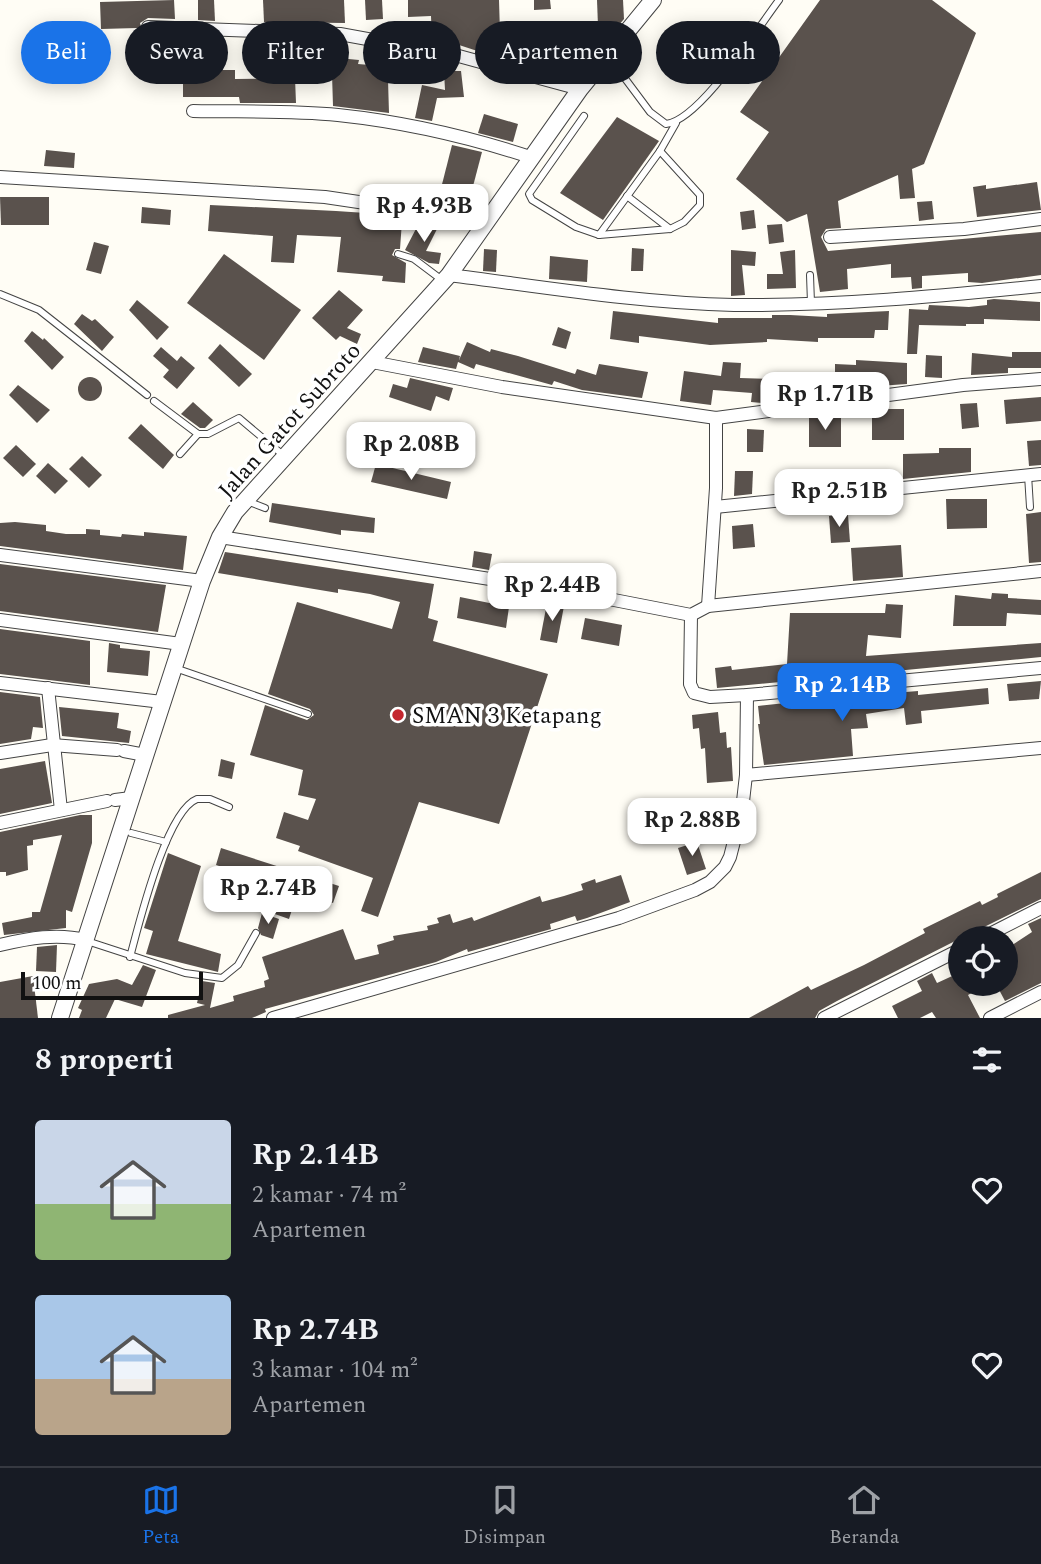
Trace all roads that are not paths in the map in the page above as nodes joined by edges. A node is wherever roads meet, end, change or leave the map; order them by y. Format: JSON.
{"nodes":[{"id":1,"x":653,"y":0,"type":"edge"},
{"id":2,"x":779,"y":0,"type":"edge"},
{"id":3,"x":636,"y":21,"type":"edge"},
{"id":4,"x":228,"y":30,"type":"edge"},
{"id":5,"x":584,"y":84,"type":"edge"},
{"id":6,"x":629,"y":84,"type":"edge"},
{"id":7,"x":580,"y":89,"type":"junction"},
{"id":8,"x":193,"y":111,"type":"dead end"},
{"id":9,"x":584,"y":116,"type":"dead end"},
{"id":10,"x":676,"y":123,"type":"junction"},
{"id":11,"x":660,"y":151,"type":"junction"},
{"id":12,"x":529,"y":162,"type":"junction"},
{"id":13,"x":541,"y":175,"type":"junction"},
{"id":14,"x":0,"y":177,"type":"edge"},
{"id":15,"x":627,"y":196,"type":"junction"},
{"id":16,"x":1041,"y":219,"type":"edge"},
{"id":17,"x":486,"y":221,"type":"junction"},
{"id":18,"x":670,"y":229,"type":"junction"},
{"id":19,"x":599,"y":236,"type":"junction"},
{"id":20,"x":830,"y":237,"type":"dead end"},
{"id":21,"x":398,"y":254,"type":"dead end"},
{"id":22,"x":810,"y":275,"type":"dead end"},
{"id":23,"x":446,"y":278,"type":"junction"},
{"id":24,"x":1041,"y":285,"type":"edge"},
{"id":25,"x":0,"y":294,"type":"edge"},
{"id":26,"x":811,"y":303,"type":"junction"},
{"id":27,"x":372,"y":362,"type":"junction"},
{"id":28,"x":1041,"y":379,"type":"edge"},
{"id":29,"x":147,"y":395,"type":"dead end"},
{"id":30,"x":154,"y":401,"type":"dead end"},
{"id":31,"x":716,"y":418,"type":"junction"},
{"id":32,"x":198,"y":435,"type":"junction"},
{"id":33,"x":180,"y":454,"type":"dead end"},
{"id":34,"x":285,"y":456,"type":"junction"},
{"id":35,"x":1035,"y":475,"type":"edge"},
{"id":36,"x":245,"y":500,"type":"junction"},
{"id":37,"x":715,"y":507,"type":"junction"},
{"id":38,"x":1030,"y":507,"type":"dead end"},
{"id":39,"x":265,"y":508,"type":"dead end"},
{"id":40,"x":220,"y":537,"type":"junction"},
{"id":41,"x":0,"y":555,"type":"edge"},
{"id":42,"x":1041,"y":571,"type":"edge"},
{"id":43,"x":202,"y":581,"type":"junction"},
{"id":44,"x":708,"y":607,"type":"junction"},
{"id":45,"x":691,"y":615,"type":"junction"},
{"id":46,"x":0,"y":620,"type":"edge"},
{"id":47,"x":181,"y":644,"type":"junction"},
{"id":48,"x":173,"y":667,"type":"junction"},
{"id":49,"x":1041,"y":668,"type":"edge"},
{"id":50,"x":0,"y":683,"type":"edge"},
{"id":51,"x":48,"y":688,"type":"junction"},
{"id":52,"x":747,"y":695,"type":"junction"},
{"id":53,"x":162,"y":702,"type":"junction"},
{"id":54,"x":308,"y":714,"type":"dead end"},
{"id":55,"x":52,"y":745,"type":"junction"},
{"id":56,"x":1041,"y":748,"type":"edge"},
{"id":57,"x":0,"y":753,"type":"edge"},
{"id":58,"x":145,"y":755,"type":"junction"},
{"id":59,"x":746,"y":775,"type":"junction"},
{"id":60,"x":118,"y":800,"type":"junction"},
{"id":61,"x":229,"y":807,"type":"dead end"},
{"id":62,"x":61,"y":810,"type":"junction"},
{"id":63,"x":0,"y":822,"type":"edge"},
{"id":64,"x":125,"y":832,"type":"junction"},
{"id":65,"x":166,"y":842,"type":"junction"},
{"id":66,"x":1041,"y":908,"type":"edge"},
{"id":67,"x":1006,"y":926,"type":"edge"},
{"id":68,"x":256,"y":933,"type":"dead end"},
{"id":69,"x":89,"y":941,"type":"junction"},
{"id":70,"x":0,"y":945,"type":"edge"},
{"id":71,"x":948,"y":956,"type":"edge"},
{"id":72,"x":130,"y":957,"type":"junction"},
{"id":73,"x":1041,"y":992,"type":"edge"},
{"id":74,"x":60,"y":1018,"type":"edge"},
{"id":75,"x":273,"y":1018,"type":"edge"},
{"id":76,"x":824,"y":1018,"type":"edge"},
{"id":77,"x":990,"y":1018,"type":"edge"}],
"edges":[{"from":1,"to":3,"type":"street","name":"Jalan Gatot Subroto"},
{"from":2,"to":10,"type":"lane"},
{"from":4,"to":7,"type":"street"},
{"from":5,"to":7,"type":"street","name":"Jalan Gatot Subroto"},
{"from":6,"to":10,"type":"lane"},
{"from":7,"to":12,"type":"street","name":"Jalan Gatot Subroto"},
{"from":8,"to":12,"type":"street"},
{"from":9,"to":13,"type":"lane"},
{"from":10,"to":11,"type":"lane"},
{"from":11,"to":15,"type":"lane"},
{"from":11,"to":18,"type":"lane"},
{"from":12,"to":13,"type":"lane"},
{"from":12,"to":17,"type":"street","name":"Jalan Gatot Subroto"},
{"from":13,"to":19,"type":"lane"},
{"from":14,"to":17,"type":"street"},
{"from":15,"to":18,"type":"lane"},
{"from":15,"to":19,"type":"lane"},
{"from":16,"to":20,"type":"street"},
{"from":17,"to":23,"type":"street","name":"Jalan Gatot Subroto"},
{"from":18,"to":19,"type":"lane"},
{"from":21,"to":23,"type":"lane"},
{"from":22,"to":26,"type":"lane"},
{"from":23,"to":26,"type":"street"},
{"from":23,"to":27,"type":"street","name":"Jalan Gatot Subroto"},
{"from":24,"to":26,"type":"street"},
{"from":25,"to":29,"type":"lane"},
{"from":27,"to":31,"type":"street"},
{"from":27,"to":34,"type":"street","name":"Jalan Gatot Subroto"},
{"from":28,"to":31,"type":"street"},
{"from":30,"to":32,"type":"lane"},
{"from":31,"to":37,"type":"street"},
{"from":32,"to":33,"type":"lane"},
{"from":32,"to":34,"type":"lane"},
{"from":34,"to":36,"type":"street","name":"Jalan Gatot Subroto"},
{"from":35,"to":37,"type":"street"},
{"from":35,"to":38,"type":"lane"},
{"from":36,"to":39,"type":"lane"},
{"from":36,"to":40,"type":"street","name":"Jalan Gatot Subroto"},
{"from":37,"to":44,"type":"street"},
{"from":40,"to":43,"type":"street","name":"Jalan Gatot Subroto"},
{"from":40,"to":45,"type":"street"},
{"from":41,"to":43,"type":"street"},
{"from":42,"to":44,"type":"street"},
{"from":43,"to":47,"type":"street","name":"Jalan Gatot Subroto"},
{"from":44,"to":45,"type":"street"},
{"from":45,"to":52,"type":"street"},
{"from":46,"to":47,"type":"street"},
{"from":47,"to":48,"type":"street","name":"Jalan Gatot Subroto"},
{"from":48,"to":53,"type":"street","name":"Jalan Gatot Subroto"},
{"from":48,"to":54,"type":"lane"},
{"from":49,"to":52,"type":"street"},
{"from":50,"to":51,"type":"street"},
{"from":51,"to":53,"type":"street"},
{"from":51,"to":55,"type":"street"},
{"from":52,"to":59,"type":"street"},
{"from":53,"to":58,"type":"street","name":"Jalan Gatot Subroto"},
{"from":55,"to":57,"type":"street"},
{"from":55,"to":58,"type":"street"},
{"from":55,"to":62,"type":"street"},
{"from":56,"to":59,"type":"street"},
{"from":58,"to":60,"type":"street","name":"Jalan Gatot Subroto"},
{"from":59,"to":75,"type":"street"},
{"from":60,"to":62,"type":"street"},
{"from":60,"to":64,"type":"street","name":"Jalan Gatot Subroto"},
{"from":61,"to":65,"type":"lane"},
{"from":62,"to":63,"type":"street"},
{"from":64,"to":65,"type":"lane"},
{"from":64,"to":69,"type":"street","name":"Jalan Gatot Subroto"},
{"from":65,"to":72,"type":"lane"},
{"from":66,"to":67,"type":"street"},
{"from":68,"to":72,"type":"lane"},
{"from":69,"to":70,"type":"street"},
{"from":69,"to":72,"type":"lane"},
{"from":69,"to":74,"type":"street","name":"Jalan Gatot Subroto"},
{"from":71,"to":76,"type":"street"},
{"from":73,"to":77,"type":"street"}]}
